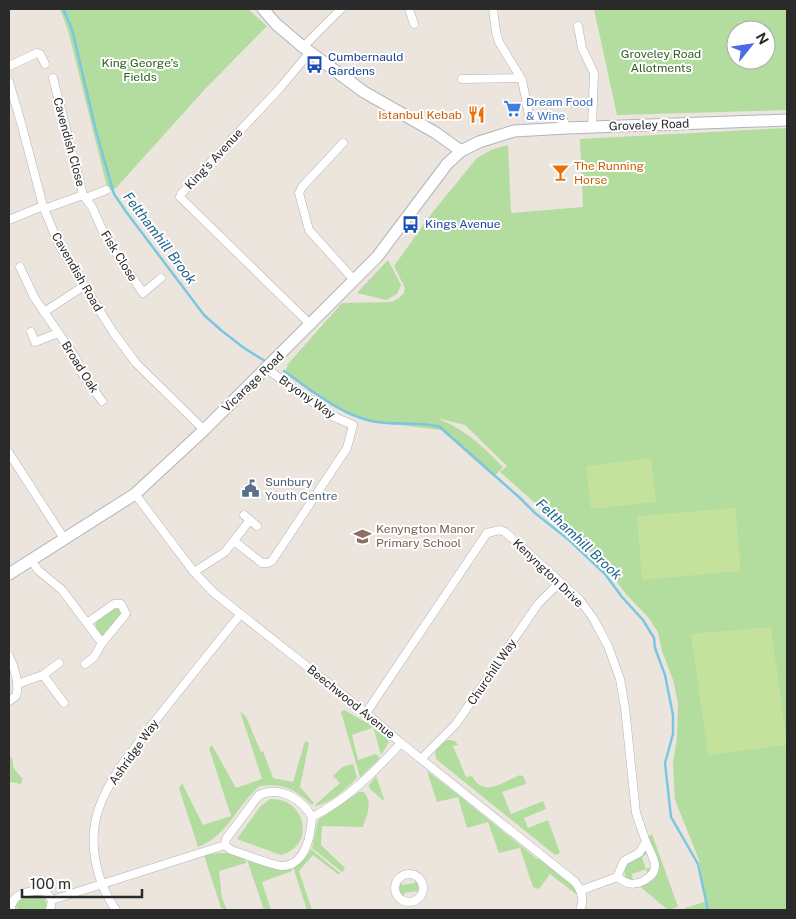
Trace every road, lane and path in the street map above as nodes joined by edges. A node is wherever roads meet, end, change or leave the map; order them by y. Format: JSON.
{"nodes":[{"id":1,"x":263,"y":9,"type":"edge"},
{"id":2,"x":341,"y":9,"type":"edge"},
{"id":3,"x":410,"y":9,"type":"edge"},
{"id":4,"x":493,"y":9,"type":"edge"},
{"id":5,"x":414,"y":24,"type":"dead end"},
{"id":6,"x":578,"y":26,"type":"dead end"},
{"id":7,"x":306,"y":49,"type":"junction"},
{"id":8,"x":45,"y":64,"type":"dead end"},
{"id":9,"x":9,"y":66,"type":"edge"},
{"id":10,"x":53,"y":78,"type":"dead end"},
{"id":11,"x":520,"y":78,"type":"junction"},
{"id":12,"x":462,"y":79,"type":"dead end"},
{"id":13,"x":10,"y":87,"type":"edge"},
{"id":14,"x":787,"y":120,"type":"edge"},
{"id":15,"x":567,"y":128,"type":"junction"},
{"id":16,"x":592,"y":128,"type":"junction"},
{"id":17,"x":343,"y":143,"type":"dead end"},
{"id":18,"x":461,"y":151,"type":"junction"},
{"id":19,"x":106,"y":190,"type":"dead end"},
{"id":20,"x":84,"y":196,"type":"junction"},
{"id":21,"x":44,"y":208,"type":"junction"},
{"id":22,"x":9,"y":220,"type":"edge"},
{"id":23,"x":20,"y":267,"type":"dead end"},
{"id":24,"x":161,"y":278,"type":"dead end"},
{"id":25,"x":355,"y":281,"type":"junction"},
{"id":26,"x":84,"y":286,"type":"junction"},
{"id":27,"x":44,"y":312,"type":"junction"},
{"id":28,"x":311,"y":325,"type":"junction"},
{"id":29,"x":32,"y":332,"type":"dead end"},
{"id":30,"x":58,"y":333,"type":"junction"},
{"id":31,"x":267,"y":369,"type":"junction"},
{"id":32,"x":102,"y":401,"type":"dead end"},
{"id":33,"x":204,"y":430,"type":"junction"},
{"id":34,"x":9,"y":456,"type":"edge"},
{"id":35,"x":135,"y":494,"type":"junction"},
{"id":36,"x":244,"y":515,"type":"dead end"},
{"id":37,"x":250,"y":520,"type":"junction"},
{"id":38,"x":257,"y":526,"type":"dead end"},
{"id":39,"x":65,"y":540,"type":"junction"},
{"id":40,"x":234,"y":541,"type":"junction"},
{"id":41,"x":32,"y":560,"type":"junction"},
{"id":42,"x":194,"y":572,"type":"junction"},
{"id":43,"x":9,"y":574,"type":"edge"},
{"id":44,"x":560,"y":582,"type":"junction"},
{"id":45,"x":240,"y":614,"type":"junction"},
{"id":46,"x":87,"y":623,"type":"junction"},
{"id":47,"x":102,"y":644,"type":"junction"},
{"id":48,"x":9,"y":656,"type":"edge"},
{"id":49,"x":59,"y":662,"type":"dead end"},
{"id":50,"x":85,"y":664,"type":"dead end"},
{"id":51,"x":43,"y":675,"type":"junction"},
{"id":52,"x":16,"y":684,"type":"junction"},
{"id":53,"x":9,"y":701,"type":"edge"},
{"id":54,"x":64,"y":703,"type":"dead end"},
{"id":55,"x":366,"y":713,"type":"junction"},
{"id":56,"x":401,"y":743,"type":"junction"},
{"id":57,"x":421,"y":759,"type":"junction"},
{"id":58,"x":312,"y":817,"type":"junction"},
{"id":59,"x":646,"y":842,"type":"junction"},
{"id":60,"x":224,"y":845,"type":"junction"},
{"id":61,"x":617,"y":876,"type":"junction"},
{"id":62,"x":102,"y":883,"type":"junction"},
{"id":63,"x":582,"y":892,"type":"junction"},
{"id":64,"x":52,"y":900,"type":"junction"},
{"id":65,"x":11,"y":910,"type":"edge"},
{"id":66,"x":50,"y":910,"type":"edge"},
{"id":67,"x":116,"y":910,"type":"edge"},
{"id":68,"x":580,"y":910,"type":"edge"}],
"edges":[{"from":1,"to":7,"type":"street"},
{"from":2,"to":7,"type":"street"},
{"from":3,"to":5,"type":"street"},
{"from":4,"to":11,"type":"street"},
{"from":6,"to":16,"type":"street"},
{"from":7,"to":18,"type":"street"},
{"from":7,"to":28,"type":"street","name":"King's Avenue"},
{"from":8,"to":9,"type":"street"},
{"from":10,"to":20,"type":"street","name":"Cavendish Close"},
{"from":11,"to":12,"type":"street"},
{"from":11,"to":15,"type":"street"},
{"from":13,"to":21,"type":"street","name":"Cavendish Road"},
{"from":14,"to":16,"type":"street","name":"Groveley Road"},
{"from":15,"to":16,"type":"street","name":"Groveley Road"},
{"from":15,"to":18,"type":"street","name":"Groveley Road"},
{"from":17,"to":25,"type":"street"},
{"from":18,"to":25,"type":"street","name":"Vicarage Road"},
{"from":19,"to":20,"type":"street"},
{"from":20,"to":21,"type":"street","name":"Cavendish Close"},
{"from":20,"to":24,"type":"street","name":"Fisk Close"},
{"from":21,"to":22,"type":"street","name":"Cavendish Close"},
{"from":21,"to":26,"type":"street","name":"Cavendish Road"},
{"from":23,"to":27,"type":"street","name":"Broad Oak"},
{"from":25,"to":28,"type":"street","name":"Vicarage Road"},
{"from":26,"to":27,"type":"street"},
{"from":26,"to":33,"type":"street","name":"Cavendish Road"},
{"from":27,"to":30,"type":"street","name":"Broad Oak"},
{"from":28,"to":31,"type":"street","name":"Vicarage Road"},
{"from":29,"to":30,"type":"street","name":"Broad Oak"},
{"from":30,"to":32,"type":"street","name":"Broad Oak"},
{"from":31,"to":33,"type":"street","name":"Vicarage Road"},
{"from":31,"to":40,"type":"street","name":"Bryony Way"},
{"from":33,"to":35,"type":"street","name":"Vicarage Road"},
{"from":34,"to":39,"type":"street"},
{"from":35,"to":39,"type":"street","name":"Vicarage Road"},
{"from":35,"to":42,"type":"street","name":"Beechwood Avenue"},
{"from":36,"to":37,"type":"street"},
{"from":37,"to":38,"type":"street"},
{"from":37,"to":40,"type":"street"},
{"from":39,"to":41,"type":"street","name":"Vicarage Road"},
{"from":40,"to":42,"type":"street"},
{"from":41,"to":43,"type":"street","name":"Vicarage Road"},
{"from":41,"to":46,"type":"street"},
{"from":42,"to":45,"type":"street","name":"Beechwood Avenue"},
{"from":44,"to":55,"type":"street","name":"Kenyngton Drive"},
{"from":44,"to":57,"type":"street","name":"Churchill Way"},
{"from":44,"to":59,"type":"street","name":"Kenyngton Drive"},
{"from":45,"to":55,"type":"street","name":"Beechwood Avenue"},
{"from":45,"to":62,"type":"street","name":"Ashridge Way"},
{"from":46,"to":47,"type":"street"},
{"from":46,"to":47,"type":"street"},
{"from":47,"to":50,"type":"street"},
{"from":48,"to":52,"type":"street"},
{"from":49,"to":51,"type":"street"},
{"from":51,"to":52,"type":"street"},
{"from":51,"to":54,"type":"street"},
{"from":52,"to":53,"type":"street"},
{"from":55,"to":56,"type":"street","name":"Beechwood Avenue"},
{"from":56,"to":57,"type":"street","name":"Beechwood Avenue"},
{"from":56,"to":58,"type":"street"},
{"from":57,"to":63,"type":"street","name":"Beechwood Avenue"},
{"from":58,"to":60,"type":"street"},
{"from":58,"to":60,"type":"street"},
{"from":59,"to":61,"type":"street"},
{"from":59,"to":61,"type":"street","name":"Kenyngton Drive"},
{"from":60,"to":62,"type":"street"},
{"from":61,"to":63,"type":"street"},
{"from":62,"to":64,"type":"street"},
{"from":62,"to":67,"type":"street","name":"Ashridge Way"},
{"from":63,"to":68,"type":"street"},
{"from":64,"to":65,"type":"street"},
{"from":64,"to":66,"type":"street"}]}
